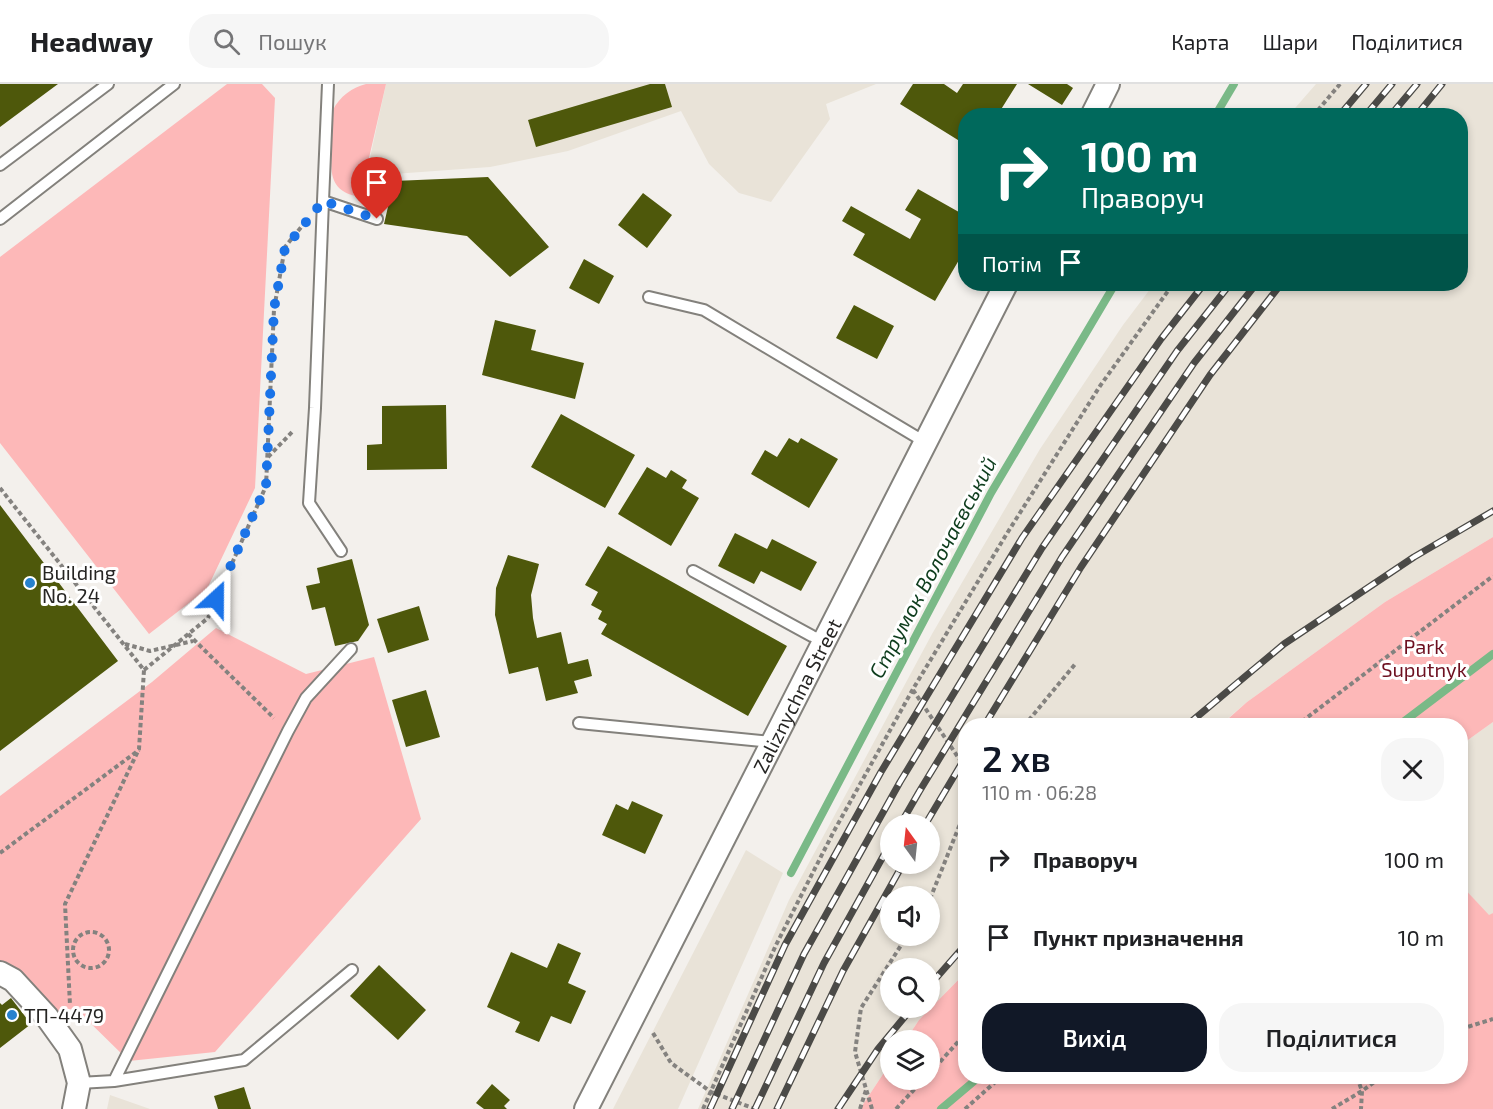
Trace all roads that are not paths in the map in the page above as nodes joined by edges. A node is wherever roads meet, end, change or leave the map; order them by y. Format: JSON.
{"nodes":[{"id":1,"x":108,"y":84,"type":"edge"},
{"id":2,"x":174,"y":84,"type":"edge"},
{"id":3,"x":328,"y":84,"type":"edge"},
{"id":4,"x":1108,"y":84,"type":"edge"},
{"id":5,"x":1096,"y":108,"type":"edge"},
{"id":6,"x":0,"y":165,"type":"edge"},
{"id":7,"x":323,"y":201,"type":"junction"},
{"id":8,"x":0,"y":219,"type":"edge"},
{"id":9,"x":377,"y":219,"type":"dead end"},
{"id":10,"x":1002,"y":291,"type":"edge"},
{"id":11,"x":649,"y":297,"type":"dead end"},
{"id":12,"x":925,"y":442,"type":"junction"},
{"id":13,"x":340,"y":551,"type":"dead end"},
{"id":14,"x":693,"y":571,"type":"dead end"},
{"id":15,"x":824,"y":641,"type":"junction"},
{"id":16,"x":351,"y":649,"type":"dead end"},
{"id":17,"x":579,"y":723,"type":"dead end"},
{"id":18,"x":772,"y":742,"type":"junction"},
{"id":19,"x":352,"y":970,"type":"dead end"},
{"id":20,"x":0,"y":973,"type":"edge"},
{"id":21,"x":114,"y":1081,"type":"junction"},
{"id":22,"x":79,"y":1083,"type":"junction"},
{"id":23,"x":74,"y":1109,"type":"edge"},
{"id":24,"x":585,"y":1109,"type":"edge"}],
"edges":[{"from":1,"to":6,"type":"lane"},
{"from":2,"to":8,"type":"lane"},
{"from":3,"to":7,"type":"lane"},
{"from":4,"to":5,"type":"street"},
{"from":7,"to":9,"type":"lane"},
{"from":7,"to":13,"type":"lane"},
{"from":10,"to":12,"type":"street","name":"Zaliznychna Street"},
{"from":11,"to":12,"type":"lane"},
{"from":12,"to":15,"type":"street","name":"Zaliznychna Street"},
{"from":14,"to":15,"type":"lane"},
{"from":15,"to":18,"type":"street","name":"Zaliznychna Street"},
{"from":16,"to":21,"type":"lane"},
{"from":17,"to":18,"type":"lane"},
{"from":18,"to":24,"type":"street","name":"Zaliznychna Street"},
{"from":19,"to":21,"type":"lane"},
{"from":20,"to":22,"type":"street"},
{"from":21,"to":22,"type":"lane"},
{"from":22,"to":23,"type":"street"}]}
